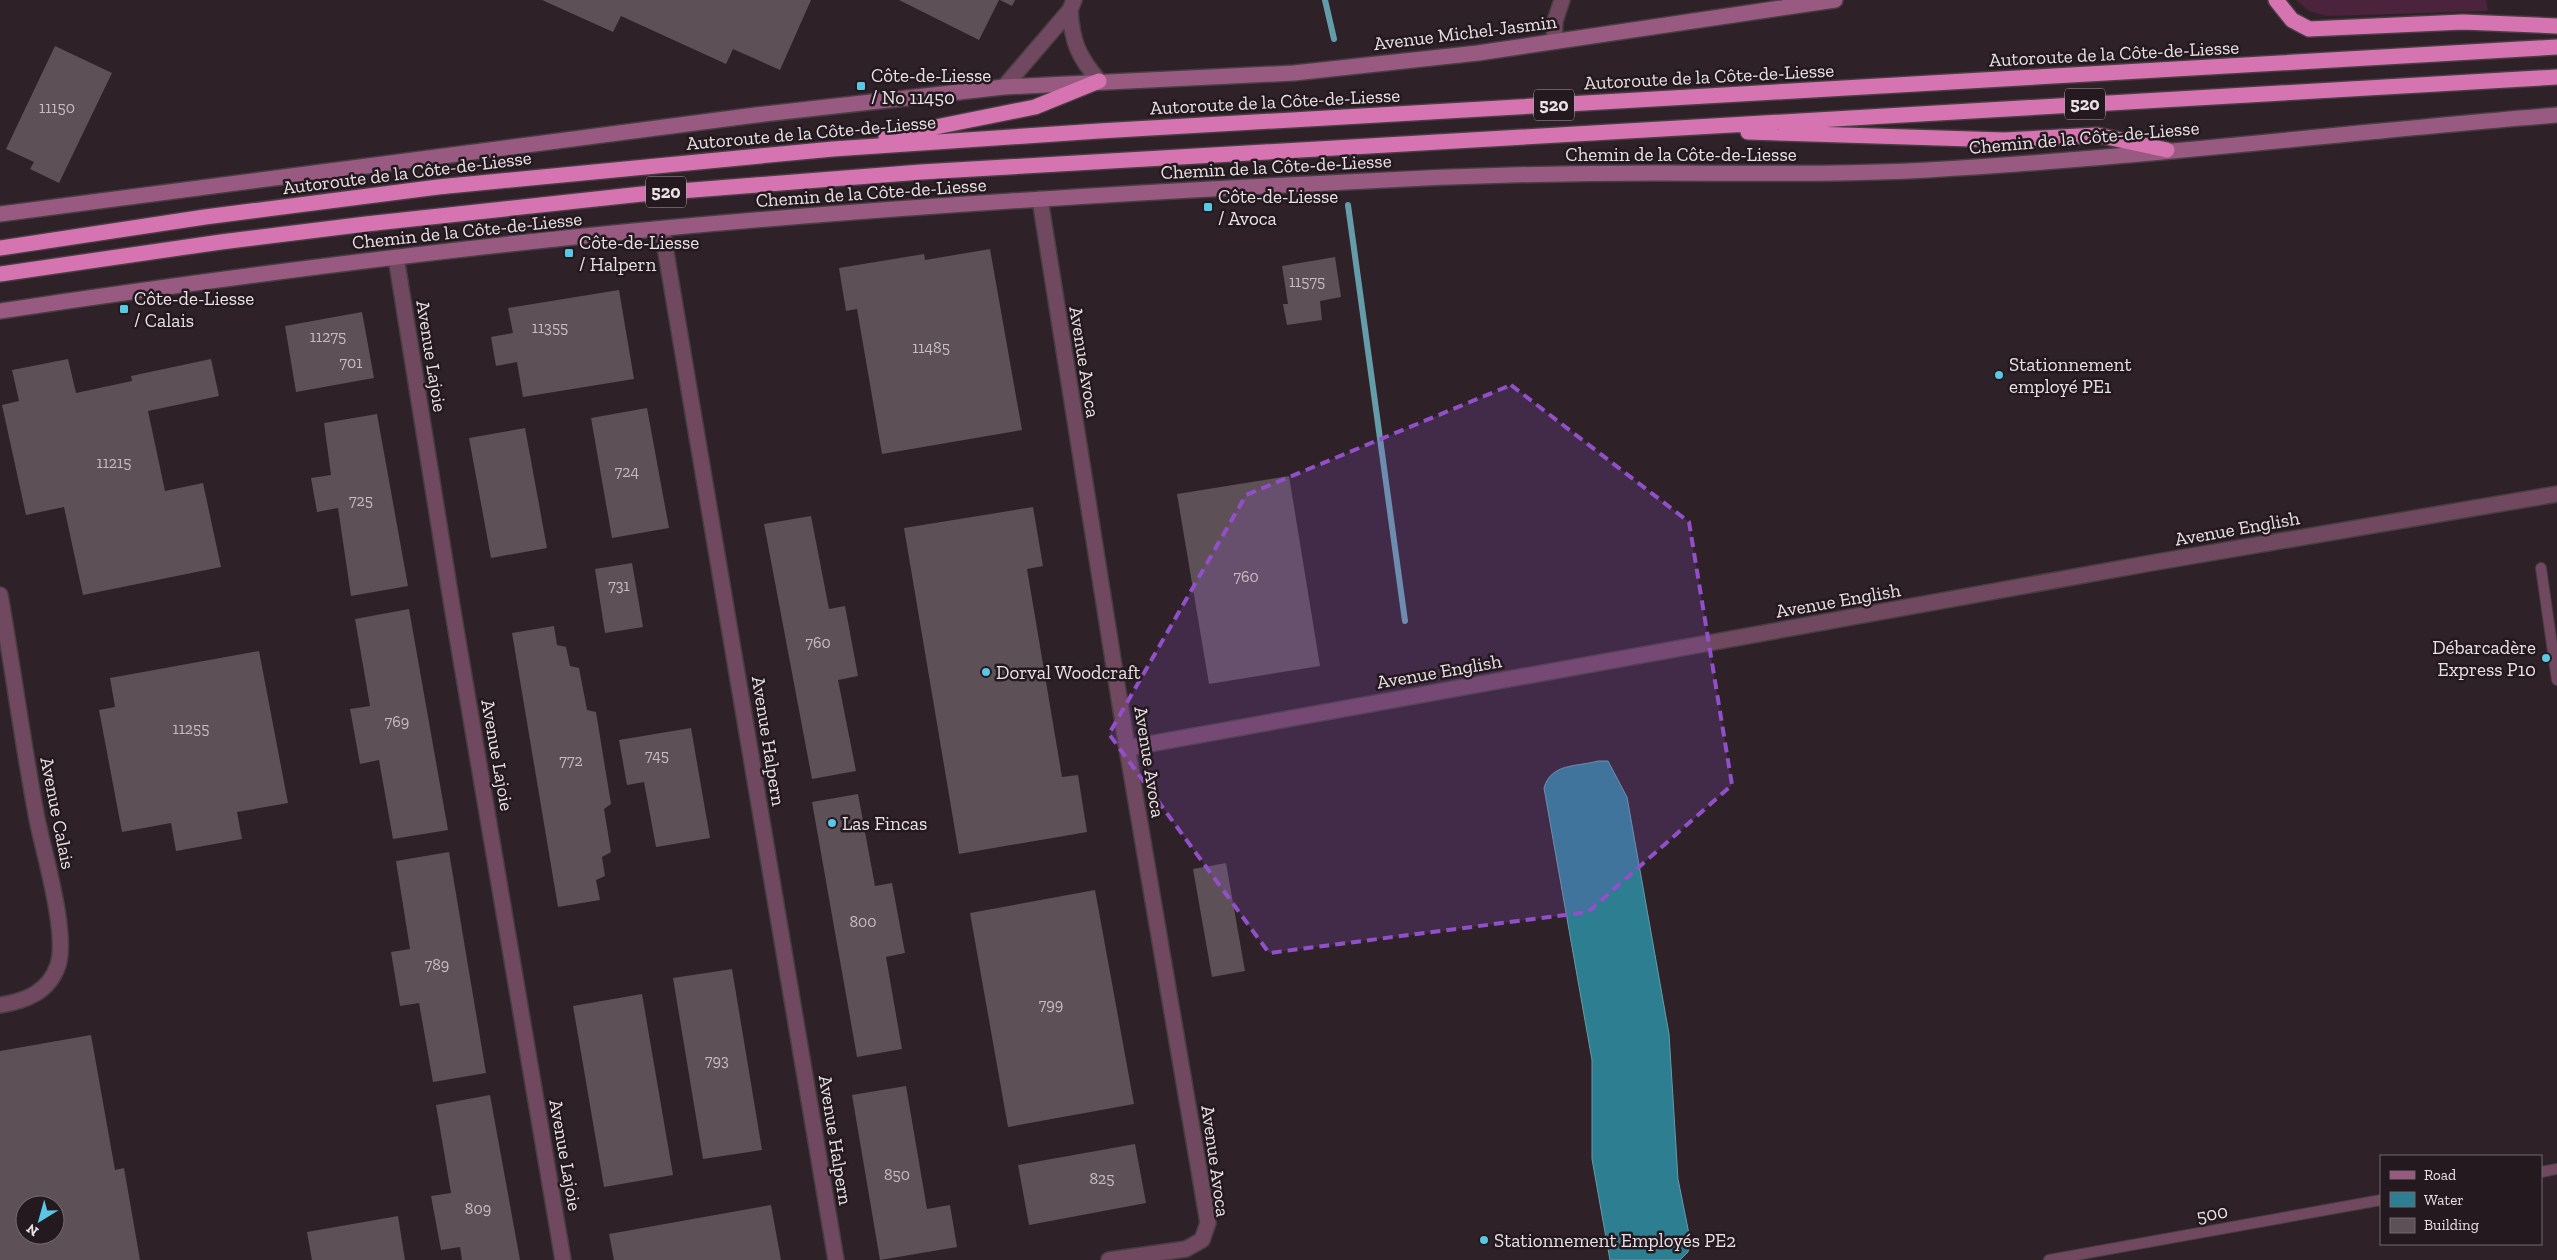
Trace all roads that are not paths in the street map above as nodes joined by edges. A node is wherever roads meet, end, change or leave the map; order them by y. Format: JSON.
{"nodes":[{"id":1,"x":1562,"y":0,"type":"edge"},
{"id":2,"x":1835,"y":0,"type":"edge"},
{"id":3,"x":2276,"y":0,"type":"edge"},
{"id":4,"x":1072,"y":5,"type":"edge"},
{"id":5,"x":2557,"y":26,"type":"edge"},
{"id":6,"x":1554,"y":41,"type":"junction"},
{"id":7,"x":2557,"y":47,"type":"edge"},
{"id":8,"x":2557,"y":77,"type":"edge"},
{"id":9,"x":1098,"y":81,"type":"junction"},
{"id":10,"x":1004,"y":87,"type":"junction"},
{"id":11,"x":2557,"y":115,"type":"edge"},
{"id":12,"x":1650,"y":129,"type":"junction"},
{"id":13,"x":833,"y":149,"type":"junction"},
{"id":14,"x":2167,"y":150,"type":"junction"},
{"id":15,"x":1040,"y":200,"type":"junction"},
{"id":16,"x":0,"y":214,"type":"edge"},
{"id":17,"x":662,"y":229,"type":"junction"},
{"id":18,"x":0,"y":248,"type":"edge"},
{"id":19,"x":396,"y":257,"type":"junction"},
{"id":20,"x":0,"y":274,"type":"edge"},
{"id":21,"x":0,"y":311,"type":"edge"},
{"id":22,"x":2557,"y":494,"type":"edge"},
{"id":23,"x":2541,"y":568,"type":"dead end"},
{"id":24,"x":0,"y":595,"type":"edge"},
{"id":25,"x":2554,"y":632,"type":"edge"},
{"id":26,"x":2557,"y":680,"type":"edge"},
{"id":27,"x":1127,"y":748,"type":"junction"},
{"id":28,"x":0,"y":1005,"type":"edge"},
{"id":29,"x":2557,"y":1169,"type":"edge"},
{"id":30,"x":2542,"y":1172,"type":"edge"},
{"id":31,"x":2380,"y":1200,"type":"edge"},
{"id":32,"x":563,"y":1260,"type":"edge"},
{"id":33,"x":836,"y":1260,"type":"edge"},
{"id":34,"x":1109,"y":1260,"type":"edge"},
{"id":35,"x":2049,"y":1260,"type":"edge"}],
"edges":[{"from":1,"to":6,"type":"street"},
{"from":2,"to":6,"type":"main road","name":"Avenue Michel-Jasmin"},
{"from":3,"to":5,"type":"highway"},
{"from":4,"to":9,"type":"street"},
{"from":4,"to":10,"type":"street"},
{"from":6,"to":9,"type":"main road","name":"Avenue Michel-Jasmin"},
{"from":7,"to":13,"type":"highway","name":"Autoroute de la Côte-de-Liesse","number":"520"},
{"from":8,"to":12,"type":"highway","number":"520"},
{"from":9,"to":10,"type":"main road"},
{"from":9,"to":13,"type":"highway"},
{"from":10,"to":16,"type":"main road"},
{"from":11,"to":14,"type":"main road","name":"Chemin de la Côte-de-Liesse"},
{"from":12,"to":14,"type":"highway"},
{"from":12,"to":20,"type":"highway","number":"520"},
{"from":13,"to":18,"type":"highway","name":"Autoroute de la Côte-de-Liesse","number":"520"},
{"from":14,"to":15,"type":"main road","name":"Chemin de la Côte-de-Liesse"},
{"from":15,"to":17,"type":"main road","name":"Chemin de la Côte-de-Liesse"},
{"from":15,"to":27,"type":"street","name":"Avenue Avoca"},
{"from":17,"to":19,"type":"main road","name":"Chemin de la Côte-de-Liesse"},
{"from":17,"to":33,"type":"street","name":"Avenue Halpern"},
{"from":19,"to":21,"type":"main road","name":"Chemin de la Côte-de-Liesse"},
{"from":19,"to":32,"type":"street","name":"Avenue Lajoie"},
{"from":22,"to":27,"type":"street","name":"Avenue English"},
{"from":23,"to":25,"type":"lane"},
{"from":24,"to":28,"type":"street","name":"Avenue Calais"},
{"from":25,"to":26,"type":"lane"},
{"from":27,"to":34,"type":"street","name":"Avenue Avoca"},
{"from":29,"to":30,"type":"lane"},
{"from":31,"to":35,"type":"lane","name":"500"}]}
